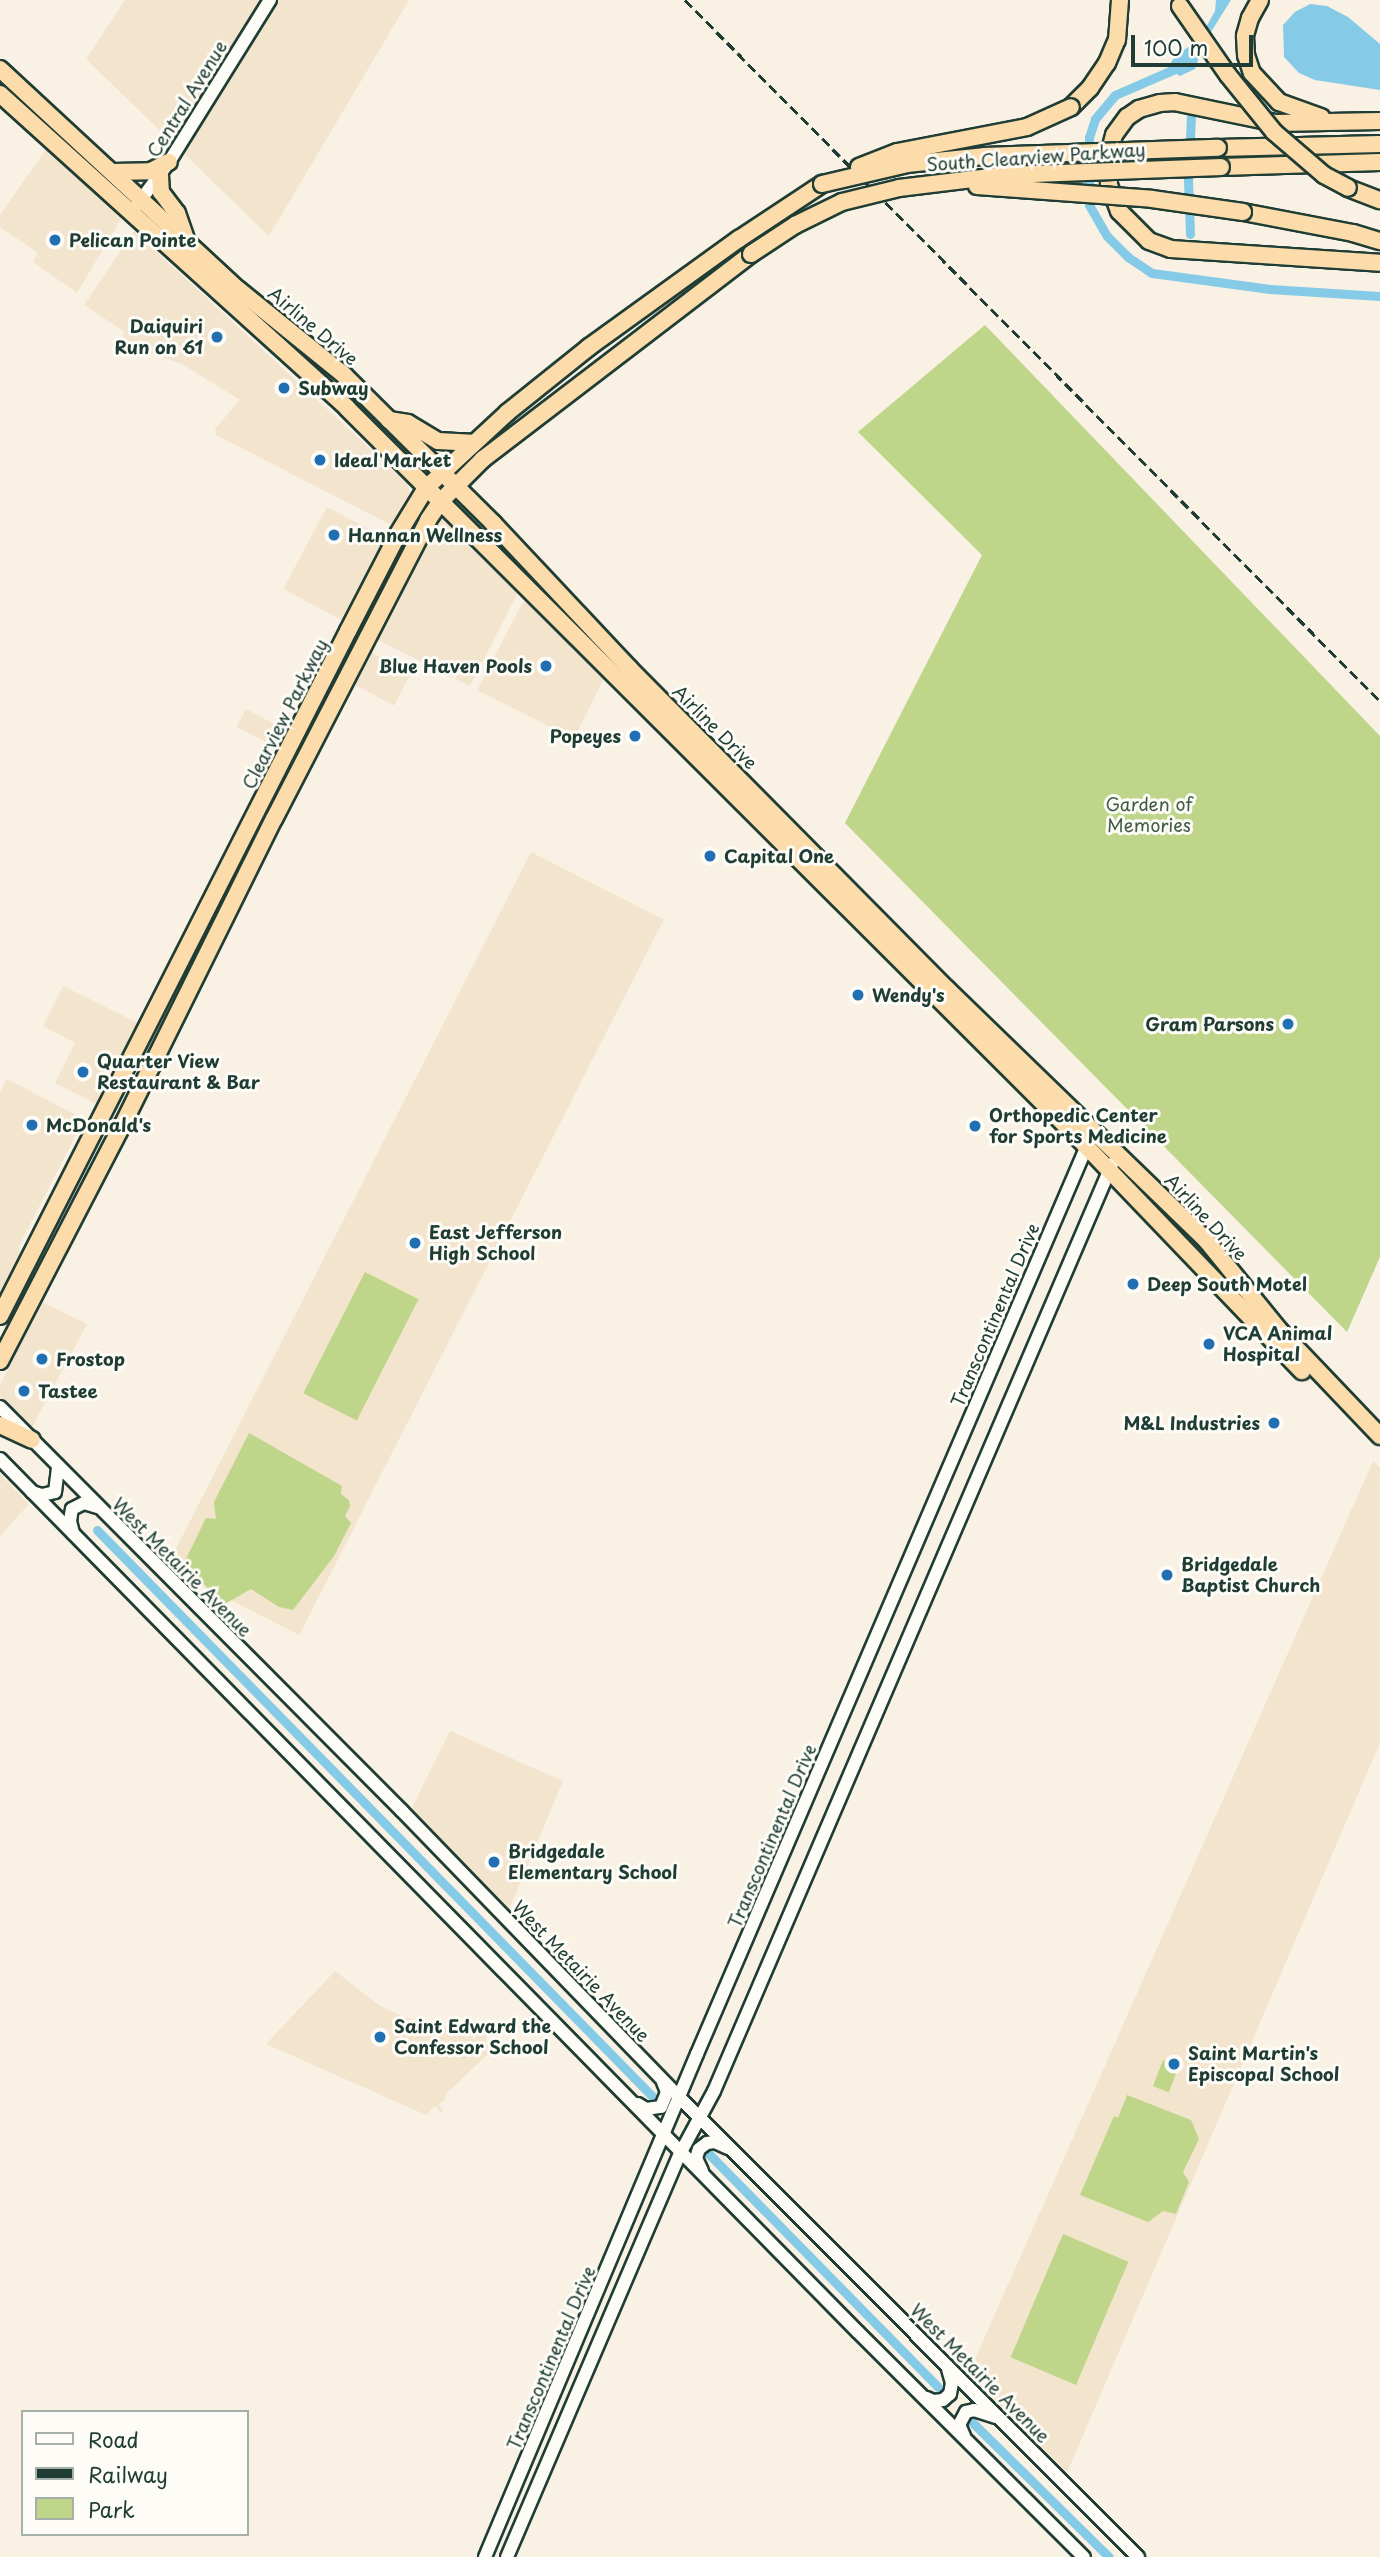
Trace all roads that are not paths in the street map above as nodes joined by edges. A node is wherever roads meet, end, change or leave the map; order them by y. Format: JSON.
{"nodes":[{"id":1,"x":270,"y":0,"type":"edge"},
{"id":2,"x":1120,"y":0,"type":"edge"},
{"id":3,"x":1260,"y":0,"type":"edge"},
{"id":4,"x":1178,"y":3,"type":"edge"},
{"id":5,"x":0,"y":69,"type":"edge"},
{"id":6,"x":0,"y":94,"type":"edge"},
{"id":7,"x":1380,"y":121,"type":"edge"},
{"id":8,"x":1343,"y":123,"type":"junction"},
{"id":9,"x":1380,"y":142,"type":"edge"},
{"id":10,"x":1380,"y":162,"type":"edge"},
{"id":11,"x":164,"y":168,"type":"junction"},
{"id":12,"x":112,"y":172,"type":"junction"},
{"id":13,"x":926,"y":183,"type":"junction"},
{"id":14,"x":822,"y":184,"type":"junction"},
{"id":15,"x":142,"y":200,"type":"junction"},
{"id":16,"x":1380,"y":200,"type":"edge"},
{"id":17,"x":130,"y":214,"type":"junction"},
{"id":18,"x":1380,"y":231,"type":"edge"},
{"id":19,"x":1353,"y":233,"type":"junction"},
{"id":20,"x":739,"y":239,"type":"joint"},
{"id":21,"x":187,"y":242,"type":"junction"},
{"id":22,"x":1380,"y":242,"type":"edge"},
{"id":23,"x":1380,"y":263,"type":"edge"},
{"id":24,"x":257,"y":327,"type":"junction"},
{"id":25,"x":290,"y":331,"type":"junction"},
{"id":26,"x":389,"y":420,"type":"junction"},
{"id":27,"x":472,"y":443,"type":"junction"},
{"id":28,"x":441,"y":472,"type":"junction"},
{"id":29,"x":455,"y":486,"type":"junction"},
{"id":30,"x":426,"y":488,"type":"junction"},
{"id":31,"x":440,"y":502,"type":"junction"},
{"id":32,"x":300,"y":727,"type":"junction"},
{"id":33,"x":274,"y":819,"type":"junction"},
{"id":34,"x":1096,"y":1131,"type":"junction"},
{"id":35,"x":1086,"y":1146,"type":"junction"},
{"id":36,"x":1118,"y":1152,"type":"junction"},
{"id":37,"x":1109,"y":1169,"type":"junction"},
{"id":38,"x":55,"y":1205,"type":"junction"},
{"id":39,"x":76,"y":1214,"type":"junction"},
{"id":40,"x":0,"y":1316,"type":"edge"},
{"id":41,"x":0,"y":1361,"type":"edge"},
{"id":42,"x":0,"y":1407,"type":"edge"},
{"id":43,"x":0,"y":1425,"type":"edge"},
{"id":44,"x":1380,"y":1436,"type":"edge"},
{"id":45,"x":32,"y":1440,"type":"junction"},
{"id":46,"x":1380,"y":1450,"type":"edge"},
{"id":47,"x":0,"y":1459,"type":"edge"},
{"id":48,"x":58,"y":1467,"type":"junction"},
{"id":49,"x":32,"y":1492,"type":"junction"},
{"id":50,"x":97,"y":1507,"type":"junction"},
{"id":51,"x":74,"y":1535,"type":"junction"},
{"id":52,"x":663,"y":2080,"type":"junction"},
{"id":53,"x":679,"y":2097,"type":"junction"},
{"id":54,"x":628,"y":2099,"type":"junction"},
{"id":55,"x":699,"y":2117,"type":"junction"},
{"id":56,"x":664,"y":2135,"type":"junction"},
{"id":57,"x":731,"y":2149,"type":"junction"},
{"id":58,"x":681,"y":2152,"type":"junction"},
{"id":59,"x":705,"y":2176,"type":"junction"},
{"id":60,"x":943,"y":2361,"type":"junction"},
{"id":61,"x":920,"y":2394,"type":"junction"},
{"id":62,"x":1005,"y":2423,"type":"junction"},
{"id":63,"x":964,"y":2437,"type":"junction"},
{"id":64,"x":485,"y":2557,"type":"edge"},
{"id":65,"x":507,"y":2557,"type":"edge"},
{"id":66,"x":1084,"y":2557,"type":"edge"},
{"id":67,"x":1138,"y":2557,"type":"edge"}],
"edges":[{"from":1,"to":11,"type":"main road","name":"Central Avenue"},
{"from":2,"to":14,"type":"highway","bridge":true},
{"from":3,"to":8,"type":"highway"},
{"from":4,"to":16,"type":"highway","bridge":true},
{"from":5,"to":12,"type":"highway","name":"Airline Drive"},
{"from":6,"to":17,"type":"highway","name":"Airline Drive"},
{"from":7,"to":8,"type":"highway"},
{"from":8,"to":23,"type":"highway"},
{"from":9,"to":14,"type":"highway","name":"South Clearview Parkway","bridge":true},
{"from":10,"to":13,"type":"highway","name":"South Clearview Parkway","bridge":true},
{"from":11,"to":12,"type":"highway"},
{"from":11,"to":15,"type":"main road","name":"Central Avenue"},
{"from":11,"to":21,"type":"highway"},
{"from":12,"to":15,"type":"highway","name":"Airline Drive"},
{"from":13,"to":19,"type":"highway","bridge":true},
{"from":13,"to":29,"type":"highway","name":"South Clearview Parkway","bridge":true},
{"from":14,"to":20,"type":"highway","name":"South Clearview Parkway"},
{"from":15,"to":17,"type":"main road","name":"Central Avenue"},
{"from":15,"to":21,"type":"highway","name":"Airline Drive"},
{"from":17,"to":24,"type":"highway","name":"Airline Drive"},
{"from":18,"to":19,"type":"highway"},
{"from":19,"to":22,"type":"highway"},
{"from":20,"to":27,"type":"highway","name":"Clearview Parkway"},
{"from":21,"to":25,"type":"highway","name":"Airline Drive"},
{"from":24,"to":25,"type":"highway"},
{"from":24,"to":30,"type":"highway","name":"Airline Drive"},
{"from":25,"to":26,"type":"highway","name":"Airline Drive"},
{"from":26,"to":27,"type":"highway"},
{"from":26,"to":28,"type":"highway","name":"Airline Drive"},
{"from":27,"to":28,"type":"highway","name":"Clearview Parkway"},
{"from":28,"to":29,"type":"highway","name":"Airline Drive"},
{"from":28,"to":30,"type":"highway","name":"Clearview Parkway"},
{"from":29,"to":31,"type":"highway"},
{"from":29,"to":34,"type":"highway","name":"Airline Drive"},
{"from":30,"to":31,"type":"highway","name":"Airline Drive"},
{"from":30,"to":32,"type":"highway","name":"Clearview Parkway"},
{"from":31,"to":33,"type":"highway"},
{"from":31,"to":35,"type":"highway","name":"Airline Drive"},
{"from":32,"to":33,"type":"highway"},
{"from":32,"to":38,"type":"highway","name":"Clearview Parkway"},
{"from":33,"to":39,"type":"highway"},
{"from":34,"to":35,"type":"main road","name":"Transcontinental Drive"},
{"from":34,"to":36,"type":"highway","name":"Airline Drive"},
{"from":35,"to":37,"type":"highway","name":"Airline Drive"},
{"from":35,"to":53,"type":"main road","name":"Transcontinental Drive"},
{"from":36,"to":37,"type":"main road"},
{"from":36,"to":44,"type":"highway","name":"Airline Drive"},
{"from":37,"to":46,"type":"highway","name":"Airline Drive"},
{"from":37,"to":55,"type":"main road"},
{"from":38,"to":39,"type":"highway"},
{"from":38,"to":40,"type":"highway","name":"Clearview Parkway"},
{"from":39,"to":41,"type":"highway"},
{"from":42,"to":45,"type":"main road","name":"West Metairie Avenue"},
{"from":43,"to":45,"type":"highway"},
{"from":45,"to":48,"type":"main road","name":"West Metairie Avenue"},
{"from":47,"to":49,"type":"main road"},
{"from":48,"to":49,"type":"main road"},
{"from":48,"to":50,"type":"main road","name":"West Metairie Avenue"},
{"from":49,"to":51,"type":"main road"},
{"from":50,"to":51,"type":"main road"},
{"from":50,"to":52,"type":"main road","name":"West Metairie Avenue"},
{"from":51,"to":54,"type":"main road"},
{"from":52,"to":53,"type":"main road","name":"West Metairie Avenue"},
{"from":52,"to":54,"type":"main road"},
{"from":53,"to":55,"type":"main road","name":"West Metairie Avenue"},
{"from":53,"to":56,"type":"main road","name":"Transcontinental Drive"},
{"from":54,"to":56,"type":"main road"},
{"from":55,"to":57,"type":"main road","name":"West Metairie Avenue"},
{"from":55,"to":58,"type":"main road"},
{"from":56,"to":58,"type":"main road"},
{"from":56,"to":64,"type":"main road","name":"Transcontinental Drive"},
{"from":57,"to":59,"type":"main road"},
{"from":57,"to":60,"type":"main road","name":"West Metairie Avenue"},
{"from":58,"to":59,"type":"main road"},
{"from":58,"to":65,"type":"main road"},
{"from":59,"to":61,"type":"main road"},
{"from":60,"to":61,"type":"main road"},
{"from":60,"to":62,"type":"main road","name":"West Metairie Avenue"},
{"from":61,"to":63,"type":"main road"},
{"from":62,"to":63,"type":"main road"},
{"from":62,"to":67,"type":"main road","name":"West Metairie Avenue"},
{"from":63,"to":66,"type":"main road"}]}
